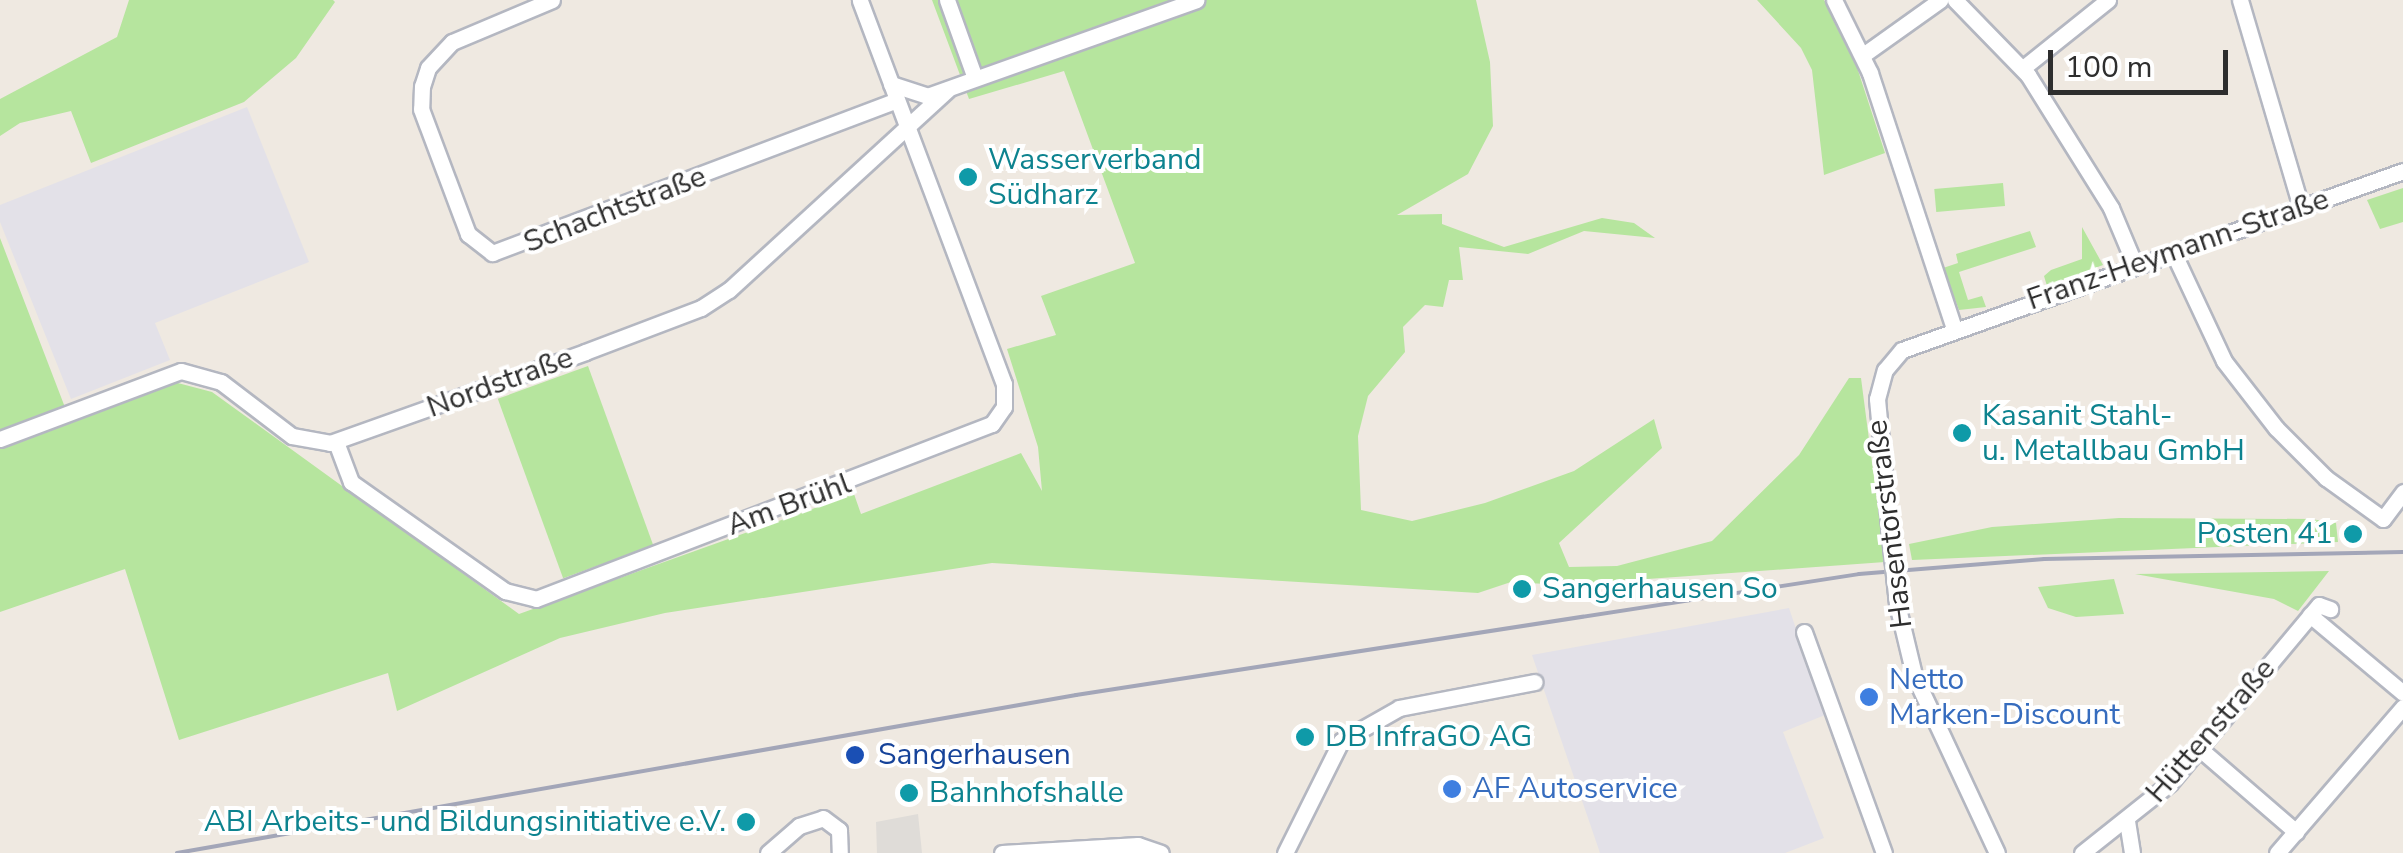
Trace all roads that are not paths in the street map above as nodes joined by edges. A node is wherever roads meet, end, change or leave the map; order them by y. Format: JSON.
{"nodes":[{"id":1,"x":552,"y":0,"type":"edge"},
{"id":2,"x":860,"y":0,"type":"edge"},
{"id":3,"x":947,"y":0,"type":"edge"},
{"id":4,"x":1196,"y":0,"type":"edge"},
{"id":5,"x":1834,"y":0,"type":"edge"},
{"id":6,"x":1940,"y":0,"type":"edge"},
{"id":7,"x":1955,"y":0,"type":"edge"},
{"id":8,"x":2108,"y":0,"type":"edge"},
{"id":9,"x":2240,"y":0,"type":"edge"},
{"id":10,"x":1863,"y":55,"type":"junction"},
{"id":11,"x":2022,"y":68,"type":"junction"},
{"id":12,"x":976,"y":78,"type":"junction"},
{"id":13,"x":890,"y":84,"type":"junction"},
{"id":14,"x":947,"y":90,"type":"junction"},
{"id":15,"x":896,"y":100,"type":"junction"},
{"id":16,"x":908,"y":129,"type":"junction"},
{"id":17,"x":2403,"y":171,"type":"edge"},
{"id":18,"x":2301,"y":206,"type":"junction"},
{"id":19,"x":2173,"y":252,"type":"junction"},
{"id":20,"x":2134,"y":265,"type":"junction"},
{"id":21,"x":1954,"y":329,"type":"junction"},
{"id":22,"x":0,"y":439,"type":"edge"},
{"id":23,"x":336,"y":442,"type":"junction"},
{"id":24,"x":2403,"y":492,"type":"edge"},
{"id":25,"x":2330,"y":610,"type":"dead end"},
{"id":26,"x":2310,"y":616,"type":"junction"},
{"id":27,"x":1804,"y":632,"type":"dead end"},
{"id":28,"x":1535,"y":682,"type":"dead end"},
{"id":29,"x":2403,"y":693,"type":"edge"},
{"id":30,"x":2403,"y":707,"type":"edge"},
{"id":31,"x":2200,"y":749,"type":"junction"},
{"id":32,"x":2127,"y":822,"type":"junction"},
{"id":33,"x":2296,"y":832,"type":"junction"},
{"id":34,"x":1075,"y":850,"type":"edge"},
{"id":35,"x":768,"y":853,"type":"edge"},
{"id":36,"x":840,"y":853,"type":"edge"},
{"id":37,"x":1002,"y":853,"type":"edge"},
{"id":38,"x":1161,"y":853,"type":"edge"},
{"id":39,"x":1286,"y":853,"type":"edge"},
{"id":40,"x":1884,"y":853,"type":"edge"},
{"id":41,"x":1997,"y":853,"type":"edge"},
{"id":42,"x":2082,"y":853,"type":"edge"},
{"id":43,"x":2132,"y":853,"type":"edge"},
{"id":44,"x":2277,"y":853,"type":"edge"}],
"edges":[{"from":1,"to":15,"type":"street","name":"Schachtstraße"},
{"from":2,"to":13,"type":"street"},
{"from":3,"to":12,"type":"street"},
{"from":4,"to":12,"type":"street"},
{"from":5,"to":10,"type":"street"},
{"from":6,"to":10,"type":"street"},
{"from":7,"to":11,"type":"street"},
{"from":8,"to":11,"type":"street"},
{"from":9,"to":18,"type":"street"},
{"from":10,"to":21,"type":"street"},
{"from":11,"to":20,"type":"street"},
{"from":12,"to":14,"type":"street"},
{"from":13,"to":14,"type":"street"},
{"from":13,"to":15,"type":"street"},
{"from":14,"to":16,"type":"street","name":"Nordstraße"},
{"from":15,"to":16,"type":"street"},
{"from":16,"to":23,"type":"street","name":"Nordstraße"},
{"from":16,"to":23,"type":"street","name":"Am Brühl"},
{"from":17,"to":18,"type":"street","name":"Franz-Heymann-Straße"},
{"from":18,"to":19,"type":"street","name":"Franz-Heymann-Straße"},
{"from":19,"to":20,"type":"street","name":"Franz-Heymann-Straße"},
{"from":19,"to":24,"type":"street"},
{"from":20,"to":21,"type":"street","name":"Franz-Heymann-Straße"},
{"from":21,"to":41,"type":"street","name":"Hasentorstraße","bridge":true},
{"from":22,"to":23,"type":"street"},
{"from":25,"to":26,"type":"street"},
{"from":26,"to":29,"type":"street"},
{"from":26,"to":31,"type":"street","name":"Hüttenstraße"},
{"from":27,"to":40,"type":"street"},
{"from":28,"to":39,"type":"street"},
{"from":30,"to":33,"type":"street"},
{"from":31,"to":32,"type":"street","name":"Hüttenstraße"},
{"from":31,"to":33,"type":"street"},
{"from":32,"to":42,"type":"street","name":"Hüttenstraße"},
{"from":32,"to":43,"type":"street"},
{"from":33,"to":44,"type":"street"},
{"from":34,"to":37,"type":"street"},
{"from":34,"to":38,"type":"street"},
{"from":35,"to":36,"type":"street"}]}
